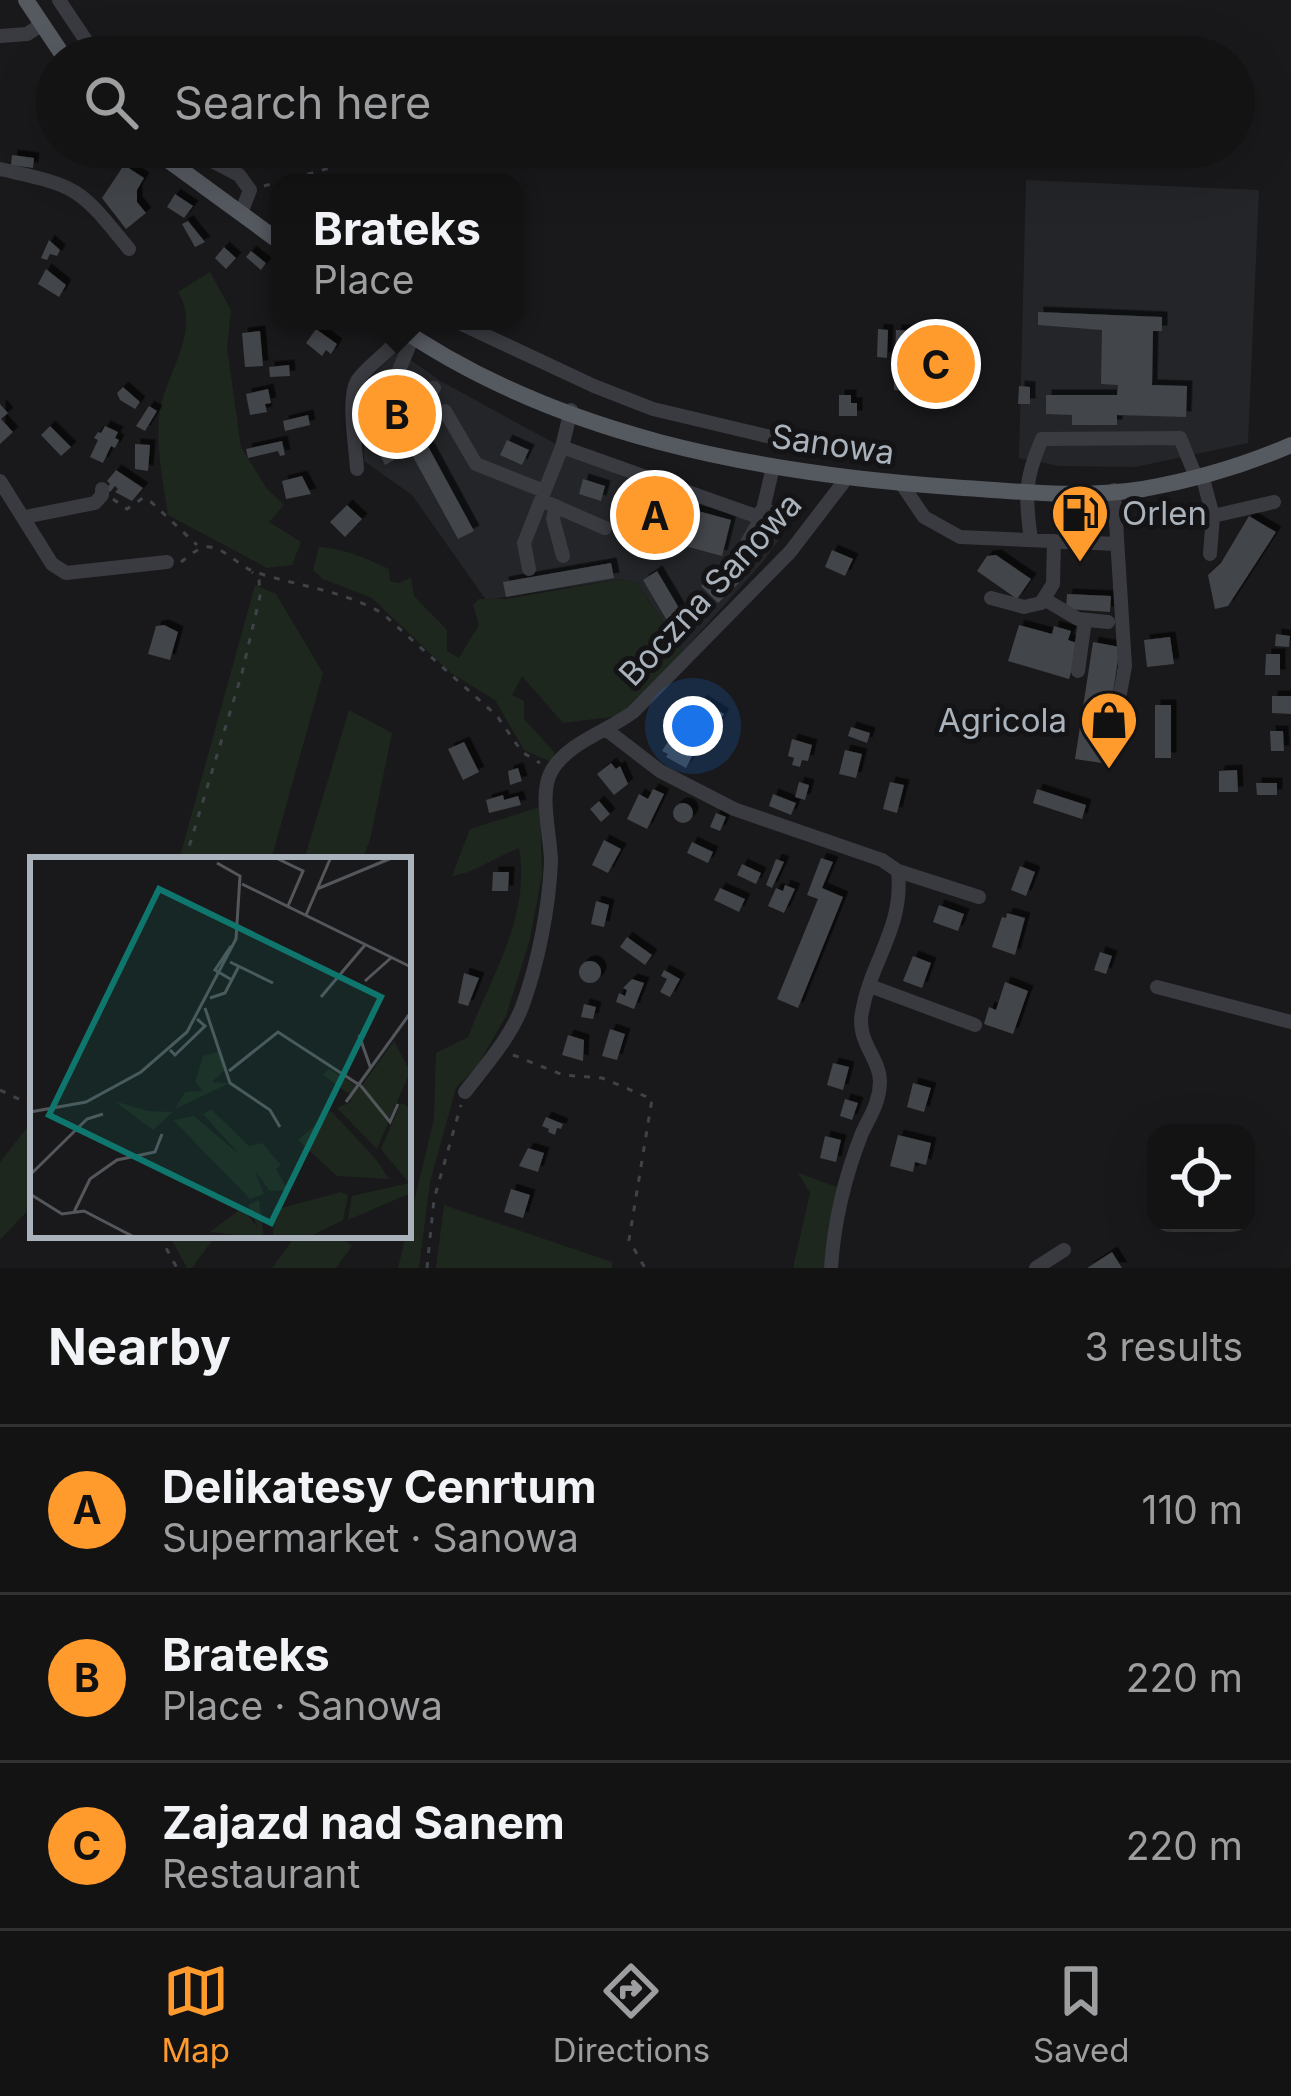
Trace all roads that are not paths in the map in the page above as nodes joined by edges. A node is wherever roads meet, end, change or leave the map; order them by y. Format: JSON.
{"nodes":[{"id":1,"x":26,"y":0,"type":"edge"},
{"id":2,"x":59,"y":0,"type":"edge"},
{"id":3,"x":41,"y":25,"type":"junction"},
{"id":4,"x":0,"y":36,"type":"edge"},
{"id":5,"x":49,"y":36,"type":"edge"},
{"id":6,"x":83,"y":36,"type":"edge"},
{"id":7,"x":179,"y":168,"type":"edge"},
{"id":8,"x":226,"y":168,"type":"edge"},
{"id":9,"x":0,"y":169,"type":"edge"},
{"id":10,"x":241,"y":214,"type":"junction"},
{"id":11,"x":271,"y":236,"type":"edge"},
{"id":12,"x":129,"y":249,"type":"dead end"},
{"id":13,"x":402,"y":330,"type":"edge"},
{"id":14,"x":402,"y":330,"type":"edge"},
{"id":15,"x":404,"y":330,"type":"edge"},
{"id":16,"x":474,"y":330,"type":"edge"},
{"id":17,"x":398,"y":373,"type":"junction"},
{"id":18,"x":434,"y":388,"type":"dead end"},
{"id":19,"x":374,"y":411,"type":"dead end"},
{"id":20,"x":445,"y":411,"type":"dead end"},
{"id":21,"x":571,"y":411,"type":"junction"},
{"id":22,"x":775,"y":438,"type":"dead end"},
{"id":23,"x":1291,"y":445,"type":"edge"},
{"id":24,"x":562,"y":447,"type":"junction"},
{"id":25,"x":773,"y":467,"type":"junction"},
{"id":26,"x":357,"y":470,"type":"dead end"},
{"id":27,"x":1199,"y":476,"type":"junction"},
{"id":28,"x":846,"y":479,"type":"junction"},
{"id":29,"x":0,"y":481,"type":"edge"},
{"id":30,"x":901,"y":483,"type":"junction"},
{"id":31,"x":1114,"y":490,"type":"junction"},
{"id":32,"x":1025,"y":492,"type":"junction"},
{"id":33,"x":98,"y":496,"type":"road end"},
{"id":34,"x":547,"y":499,"type":"junction"},
{"id":35,"x":1274,"y":502,"type":"dead end"},
{"id":36,"x":762,"y":514,"type":"junction"},
{"id":37,"x":792,"y":514,"type":"dead end"},
{"id":38,"x":1213,"y":516,"type":"junction"},
{"id":39,"x":25,"y":517,"type":"junction"},
{"id":40,"x":605,"y":528,"type":"dead end"},
{"id":41,"x":1031,"y":540,"type":"junction"},
{"id":42,"x":1054,"y":541,"type":"junction"},
{"id":43,"x":1115,"y":544,"type":"junction"},
{"id":44,"x":741,"y":554,"type":"dead end"},
{"id":45,"x":1210,"y":554,"type":"dead end"},
{"id":46,"x":563,"y":556,"type":"dead end"},
{"id":47,"x":167,"y":562,"type":"road end"},
{"id":48,"x":529,"y":569,"type":"dead end"},
{"id":49,"x":991,"y":598,"type":"dead end"},
{"id":50,"x":1044,"y":599,"type":"junction"},
{"id":51,"x":1085,"y":620,"type":"junction"},
{"id":52,"x":1108,"y":622,"type":"dead end"},
{"id":53,"x":1078,"y":671,"type":"dead end"},
{"id":54,"x":608,"y":730,"type":"junction"},
{"id":55,"x":1112,"y":736,"type":"dead end"},
{"id":56,"x":898,"y":871,"type":"junction"},
{"id":57,"x":979,"y":897,"type":"dead end"},
{"id":58,"x":870,"y":986,"type":"junction"},
{"id":59,"x":1157,"y":986,"type":"dead end"},
{"id":60,"x":1291,"y":1022,"type":"edge"},
{"id":61,"x":975,"y":1025,"type":"dead end"},
{"id":62,"x":465,"y":1092,"type":"road end"},
{"id":63,"x":1064,"y":1250,"type":"dead end"},
{"id":64,"x":830,"y":1268,"type":"edge"},
{"id":65,"x":1036,"y":1268,"type":"edge"}],
"edges":[{"from":1,"to":3,"type":"main road"},
{"from":2,"to":6,"type":"street"},
{"from":3,"to":4,"type":"street"},
{"from":3,"to":5,"type":"main road"},
{"from":7,"to":10,"type":"main road"},
{"from":8,"to":10,"type":"street"},
{"from":9,"to":12,"type":"street"},
{"from":10,"to":11,"type":"main road"},
{"from":13,"to":17,"type":"street"},
{"from":14,"to":26,"type":"street"},
{"from":15,"to":21,"type":"main road","name":"Sanowa"},
{"from":16,"to":22,"type":"street"},
{"from":17,"to":18,"type":"street"},
{"from":17,"to":19,"type":"street"},
{"from":20,"to":34,"type":"street"},
{"from":21,"to":24,"type":"street"},
{"from":21,"to":25,"type":"main road","name":"Sanowa"},
{"from":23,"to":27,"type":"main road","name":"Sanowa"},
{"from":24,"to":34,"type":"street"},
{"from":24,"to":36,"type":"street"},
{"from":25,"to":28,"type":"main road","name":"Sanowa"},
{"from":25,"to":36,"type":"street"},
{"from":27,"to":31,"type":"main road","name":"Sanowa"},
{"from":27,"to":32,"type":"street"},
{"from":27,"to":38,"type":"street"},
{"from":28,"to":30,"type":"main road","name":"Sanowa"},
{"from":28,"to":54,"type":"street","name":"Boczna Sanowa"},
{"from":29,"to":39,"type":"street"},
{"from":30,"to":32,"type":"main road","name":"Sanowa"},
{"from":30,"to":41,"type":"street"},
{"from":31,"to":32,"type":"main road","name":"Sanowa"},
{"from":31,"to":43,"type":"street"},
{"from":32,"to":41,"type":"street"},
{"from":33,"to":39,"type":"street"},
{"from":34,"to":40,"type":"street"},
{"from":34,"to":46,"type":"street"},
{"from":34,"to":48,"type":"street"},
{"from":35,"to":38,"type":"street"},
{"from":36,"to":37,"type":"street"},
{"from":36,"to":44,"type":"street"},
{"from":38,"to":45,"type":"street"},
{"from":39,"to":47,"type":"street"},
{"from":41,"to":42,"type":"street"},
{"from":42,"to":43,"type":"street"},
{"from":42,"to":50,"type":"street"},
{"from":43,"to":55,"type":"street"},
{"from":49,"to":50,"type":"street"},
{"from":50,"to":51,"type":"street"},
{"from":51,"to":52,"type":"street"},
{"from":51,"to":53,"type":"street"},
{"from":54,"to":56,"type":"street","name":"Boczna Sanowa"},
{"from":54,"to":62,"type":"street","name":"Boczna Sanowa"},
{"from":56,"to":57,"type":"street","name":"Boczna Sanowa"},
{"from":56,"to":58,"type":"street"},
{"from":58,"to":61,"type":"street"},
{"from":58,"to":64,"type":"street"},
{"from":59,"to":60,"type":"street"},
{"from":63,"to":65,"type":"street"}]}
